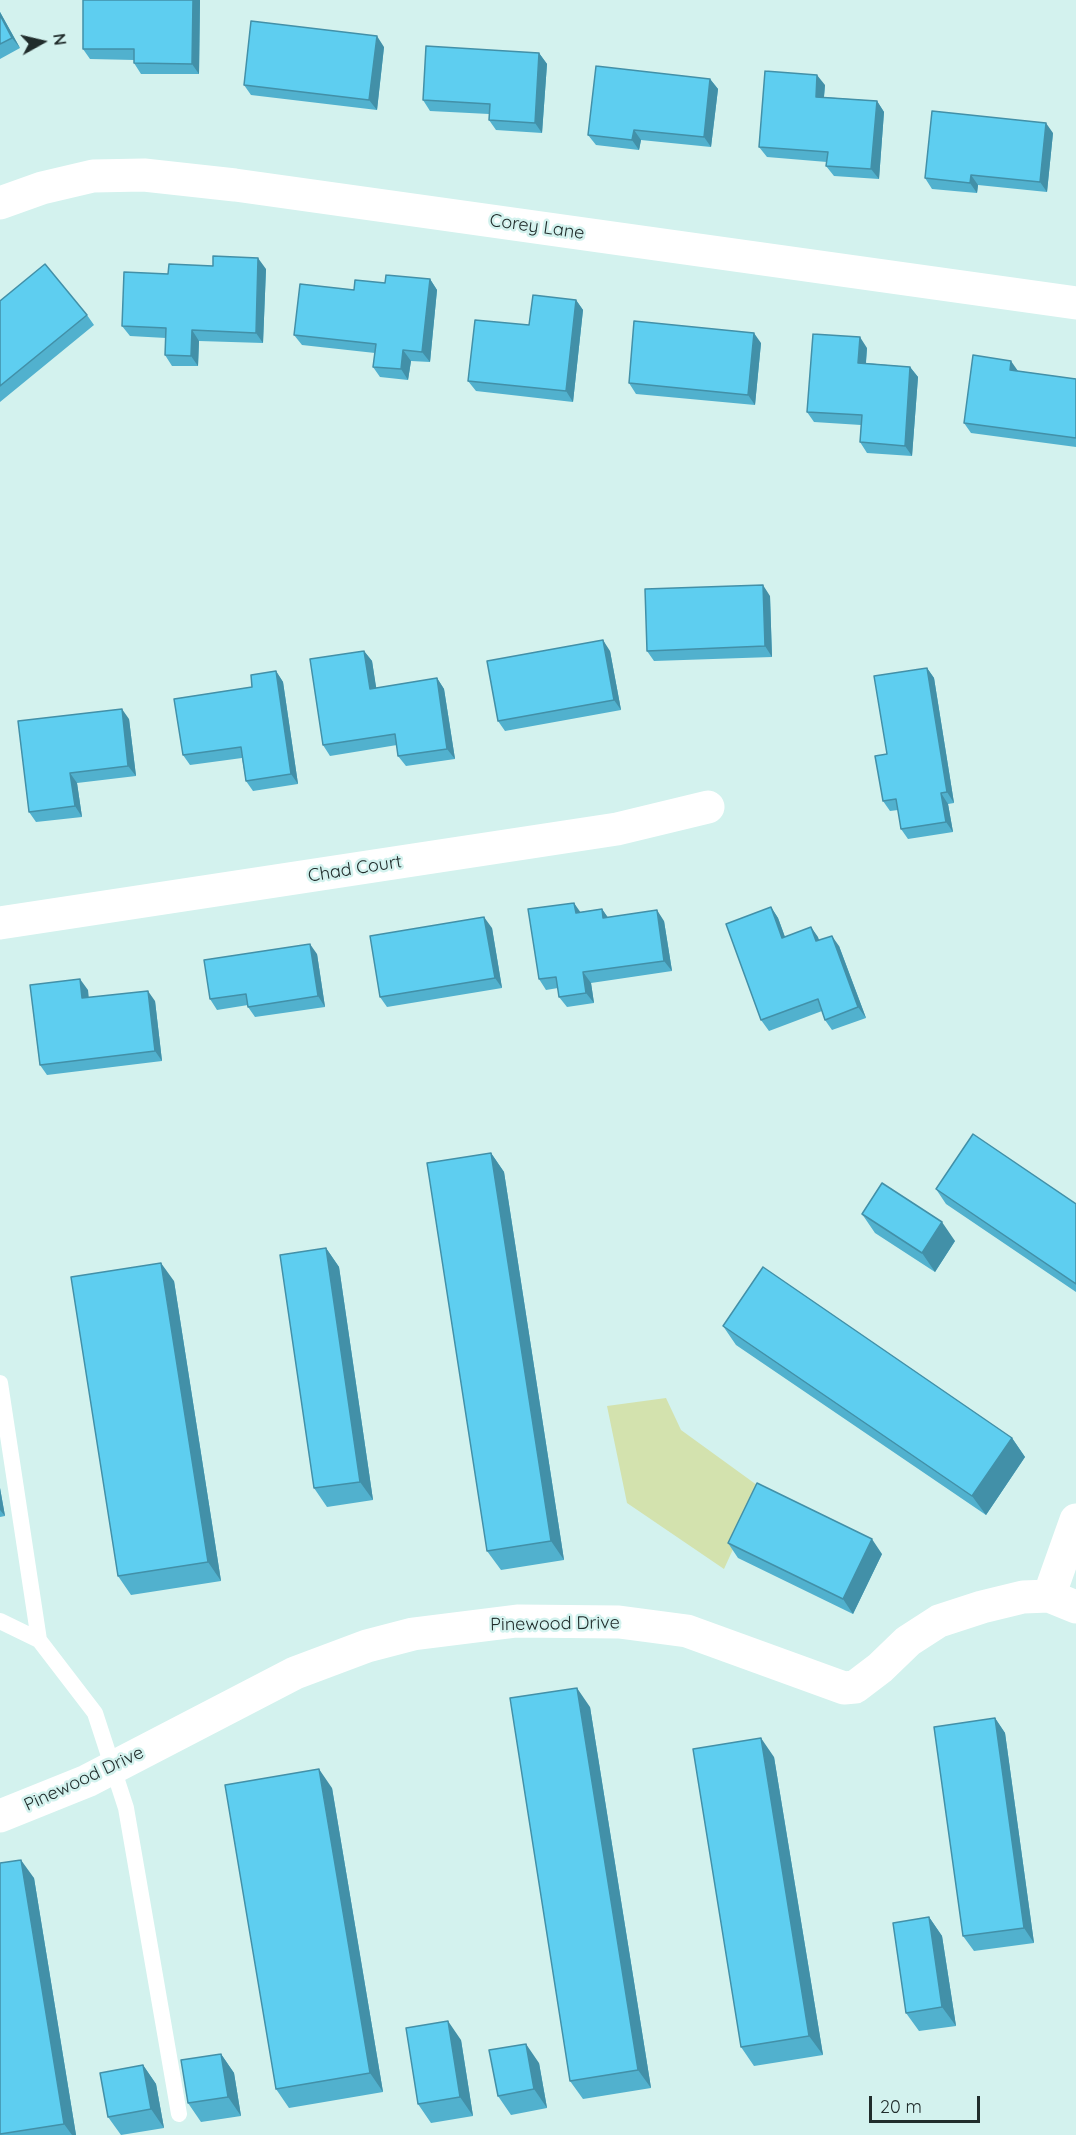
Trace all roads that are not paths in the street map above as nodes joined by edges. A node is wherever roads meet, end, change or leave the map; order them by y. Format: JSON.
{"nodes":[{"id":1,"x":0,"y":203,"type":"edge"},
{"id":2,"x":1076,"y":303,"type":"edge"},
{"id":3,"x":708,"y":807,"type":"dead end"},
{"id":4,"x":0,"y":923,"type":"edge"},
{"id":5,"x":0,"y":1383,"type":"edge"},
{"id":6,"x":1076,"y":1520,"type":"edge"},
{"id":7,"x":1062,"y":1602,"type":"edge"},
{"id":8,"x":0,"y":1621,"type":"edge"},
{"id":9,"x":39,"y":1640,"type":"junction"},
{"id":10,"x":112,"y":1768,"type":"junction"},
{"id":11,"x":0,"y":1816,"type":"edge"},
{"id":12,"x":179,"y":2114,"type":"dead end"}],
"edges":[{"from":1,"to":2,"type":"street","name":"Corey Lane"},
{"from":3,"to":4,"type":"street","name":"Chad Court"},
{"from":5,"to":9,"type":"lane"},
{"from":6,"to":7,"type":"street"},
{"from":7,"to":10,"type":"street","name":"Pinewood Drive"},
{"from":8,"to":9,"type":"lane"},
{"from":9,"to":10,"type":"lane"},
{"from":10,"to":11,"type":"street","name":"Pinewood Drive"},
{"from":10,"to":12,"type":"lane"}]}
